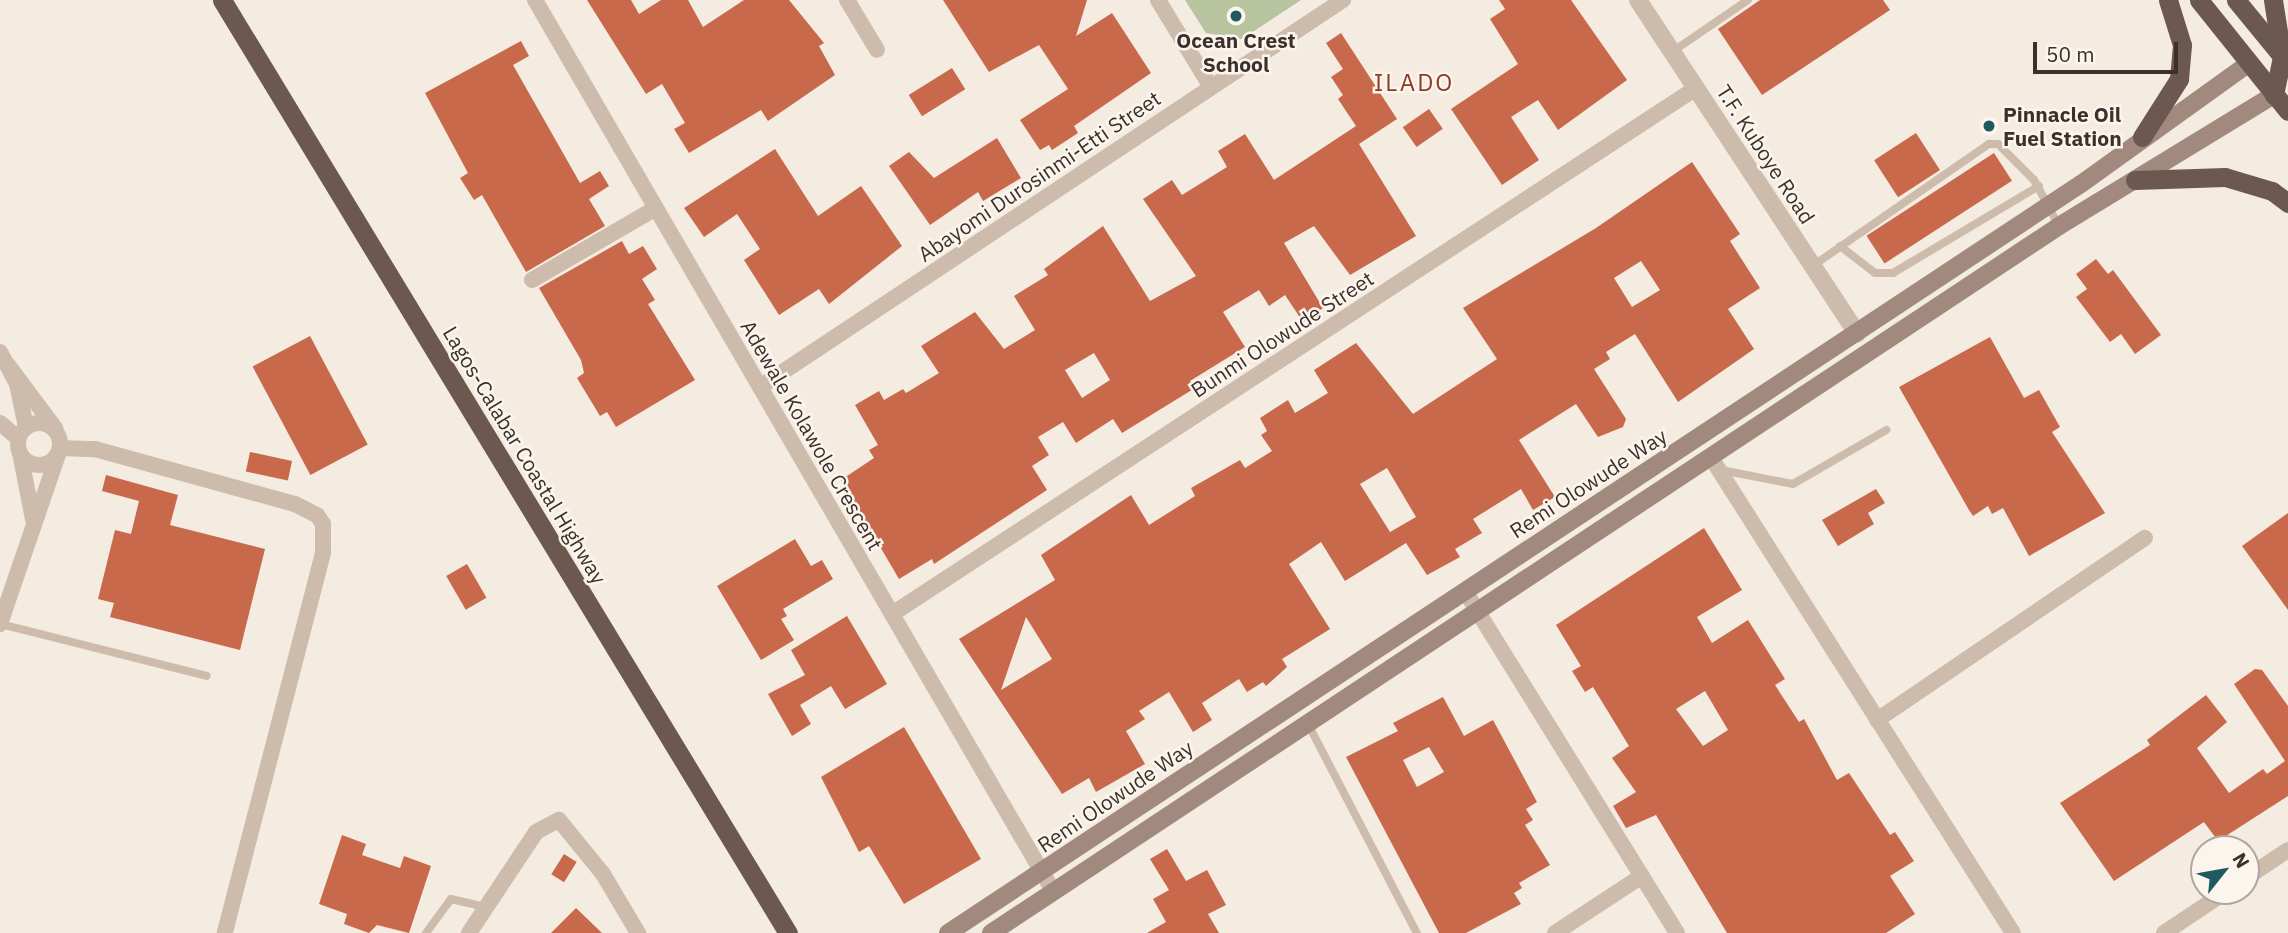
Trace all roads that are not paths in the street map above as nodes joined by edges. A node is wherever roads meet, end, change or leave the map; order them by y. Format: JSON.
{"nodes":[{"id":1,"x":222,"y":0,"type":"edge"},
{"id":2,"x":535,"y":0,"type":"edge"},
{"id":3,"x":847,"y":0,"type":"edge"},
{"id":4,"x":1158,"y":0,"type":"edge"},
{"id":5,"x":1343,"y":0,"type":"edge"},
{"id":6,"x":1638,"y":0,"type":"edge"},
{"id":7,"x":1748,"y":0,"type":"edge"},
{"id":8,"x":2168,"y":0,"type":"edge"},
{"id":9,"x":2199,"y":0,"type":"edge"},
{"id":10,"x":2236,"y":0,"type":"edge"},
{"id":11,"x":2273,"y":0,"type":"edge"},
{"id":12,"x":877,"y":50,"type":"dead end"},
{"id":13,"x":1672,"y":52,"type":"junction"},
{"id":14,"x":2286,"y":59,"type":"edge"},
{"id":15,"x":2248,"y":64,"type":"junction"},
{"id":16,"x":1211,"y":87,"type":"junction"},
{"id":17,"x":1696,"y":88,"type":"junction"},
{"id":18,"x":2274,"y":95,"type":"junction"},
{"id":19,"x":2288,"y":111,"type":"edge"},
{"id":20,"x":2142,"y":137,"type":"junction"},
{"id":21,"x":2135,"y":180,"type":"junction"},
{"id":22,"x":2039,"y":186,"type":"junction"},
{"id":23,"x":2288,"y":203,"type":"edge"},
{"id":24,"x":2049,"y":204,"type":"junction"},
{"id":25,"x":656,"y":208,"type":"junction"},
{"id":26,"x":2059,"y":226,"type":"junction"},
{"id":27,"x":1840,"y":246,"type":"junction"},
{"id":28,"x":1813,"y":265,"type":"junction"},
{"id":29,"x":532,"y":279,"type":"dead end"},
{"id":30,"x":1857,"y":332,"type":"junction"},
{"id":31,"x":4,"y":358,"type":"edge"},
{"id":32,"x":760,"y":387,"type":"junction"},
{"id":33,"x":0,"y":423,"type":"edge"},
{"id":34,"x":1886,"y":430,"type":"dead end"},
{"id":35,"x":21,"y":439,"type":"junction"},
{"id":36,"x":59,"y":445,"type":"junction"},
{"id":37,"x":1715,"y":464,"type":"junction"},
{"id":38,"x":33,"y":521,"type":"junction"},
{"id":39,"x":2146,"y":538,"type":"dead end"},
{"id":40,"x":1465,"y":591,"type":"junction"},
{"id":41,"x":1478,"y":612,"type":"junction"},
{"id":42,"x":892,"y":614,"type":"junction"},
{"id":43,"x":0,"y":624,"type":"edge"},
{"id":44,"x":206,"y":676,"type":"dead end"},
{"id":45,"x":1877,"y":720,"type":"junction"},
{"id":46,"x":1308,"y":724,"type":"junction"},
{"id":47,"x":2288,"y":850,"type":"edge"},
{"id":48,"x":2260,"y":869,"type":"edge"},
{"id":49,"x":1042,"y":872,"type":"junction"},
{"id":50,"x":1642,"y":876,"type":"junction"},
{"id":51,"x":1053,"y":891,"type":"junction"},
{"id":52,"x":2206,"y":905,"type":"edge"},
{"id":53,"x":486,"y":907,"type":"junction"},
{"id":54,"x":225,"y":933,"type":"edge"},
{"id":55,"x":426,"y":933,"type":"edge"},
{"id":56,"x":469,"y":933,"type":"edge"},
{"id":57,"x":638,"y":933,"type":"edge"},
{"id":58,"x":788,"y":933,"type":"edge"},
{"id":59,"x":948,"y":933,"type":"edge"},
{"id":60,"x":991,"y":933,"type":"edge"},
{"id":61,"x":1417,"y":933,"type":"edge"},
{"id":62,"x":1555,"y":933,"type":"edge"},
{"id":63,"x":1677,"y":933,"type":"edge"},
{"id":64,"x":2013,"y":933,"type":"edge"},
{"id":65,"x":2164,"y":933,"type":"edge"}],
"edges":[{"from":1,"to":58,"type":"highway","name":"Lagos-Calabar Coastal Highway"},
{"from":2,"to":25,"type":"street","name":"Adewale Kolawole Crescent"},
{"from":3,"to":12,"type":"street"},
{"from":4,"to":16,"type":"street"},
{"from":5,"to":16,"type":"street","name":"Abayomi Durosinmi-Etti Street"},
{"from":6,"to":13,"type":"street","name":"T.F. Kuboye Road"},
{"from":7,"to":13,"type":"lane"},
{"from":8,"to":20,"type":"highway"},
{"from":9,"to":15,"type":"highway"},
{"from":10,"to":14,"type":"highway"},
{"from":11,"to":14,"type":"highway"},
{"from":13,"to":17,"type":"street","name":"T.F. Kuboye Road"},
{"from":14,"to":15,"type":"highway"},
{"from":14,"to":18,"type":"highway"},
{"from":15,"to":18,"type":"highway"},
{"from":15,"to":20,"type":"main road","name":"Remi Olowude Way"},
{"from":16,"to":32,"type":"street","name":"Abayomi Durosinmi-Etti Street"},
{"from":17,"to":28,"type":"street","name":"T.F. Kuboye Road"},
{"from":17,"to":42,"type":"street","name":"Bunmi Olowude Street"},
{"from":18,"to":19,"type":"highway"},
{"from":18,"to":21,"type":"main road"},
{"from":20,"to":24,"type":"main road","name":"Remi Olowude Way"},
{"from":21,"to":23,"type":"highway"},
{"from":21,"to":26,"type":"main road"},
{"from":22,"to":24,"type":"lane"},
{"from":22,"to":27,"type":"lane"},
{"from":22,"to":27,"type":"lane"},
{"from":24,"to":26,"type":"lane"},
{"from":24,"to":30,"type":"main road","name":"Remi Olowude Way"},
{"from":25,"to":29,"type":"street"},
{"from":25,"to":32,"type":"street","name":"Adewale Kolawole Crescent"},
{"from":26,"to":37,"type":"main road"},
{"from":27,"to":28,"type":"lane"},
{"from":28,"to":30,"type":"street","name":"T.F. Kuboye Road"},
{"from":30,"to":40,"type":"main road","name":"Remi Olowude Way"},
{"from":31,"to":35,"type":"street"},
{"from":31,"to":36,"type":"street"},
{"from":32,"to":42,"type":"street","name":"Adewale Kolawole Crescent"},
{"from":33,"to":35,"type":"street"},
{"from":34,"to":37,"type":"lane"},
{"from":35,"to":36,"type":"street"},
{"from":35,"to":36,"type":"street"},
{"from":35,"to":38,"type":"street"},
{"from":36,"to":38,"type":"street"},
{"from":36,"to":54,"type":"street"},
{"from":37,"to":41,"type":"main road"},
{"from":37,"to":45,"type":"street"},
{"from":38,"to":43,"type":"street"},
{"from":39,"to":45,"type":"street"},
{"from":40,"to":41,"type":"street"},
{"from":40,"to":49,"type":"main road","name":"Remi Olowude Way"},
{"from":41,"to":46,"type":"main road"},
{"from":41,"to":50,"type":"street"},
{"from":42,"to":49,"type":"street","name":"Adewale Kolawole Crescent"},
{"from":43,"to":44,"type":"lane"},
{"from":45,"to":64,"type":"street"},
{"from":46,"to":51,"type":"main road"},
{"from":46,"to":61,"type":"lane"},
{"from":47,"to":48,"type":"street"},
{"from":49,"to":51,"type":"street","name":"Adewale Kolawole Crescent"},
{"from":49,"to":59,"type":"main road","name":"Remi Olowude Way"},
{"from":50,"to":62,"type":"street"},
{"from":50,"to":63,"type":"street"},
{"from":51,"to":60,"type":"main road"},
{"from":52,"to":65,"type":"street"},
{"from":53,"to":55,"type":"lane"},
{"from":53,"to":56,"type":"street"},
{"from":53,"to":57,"type":"street"}]}
